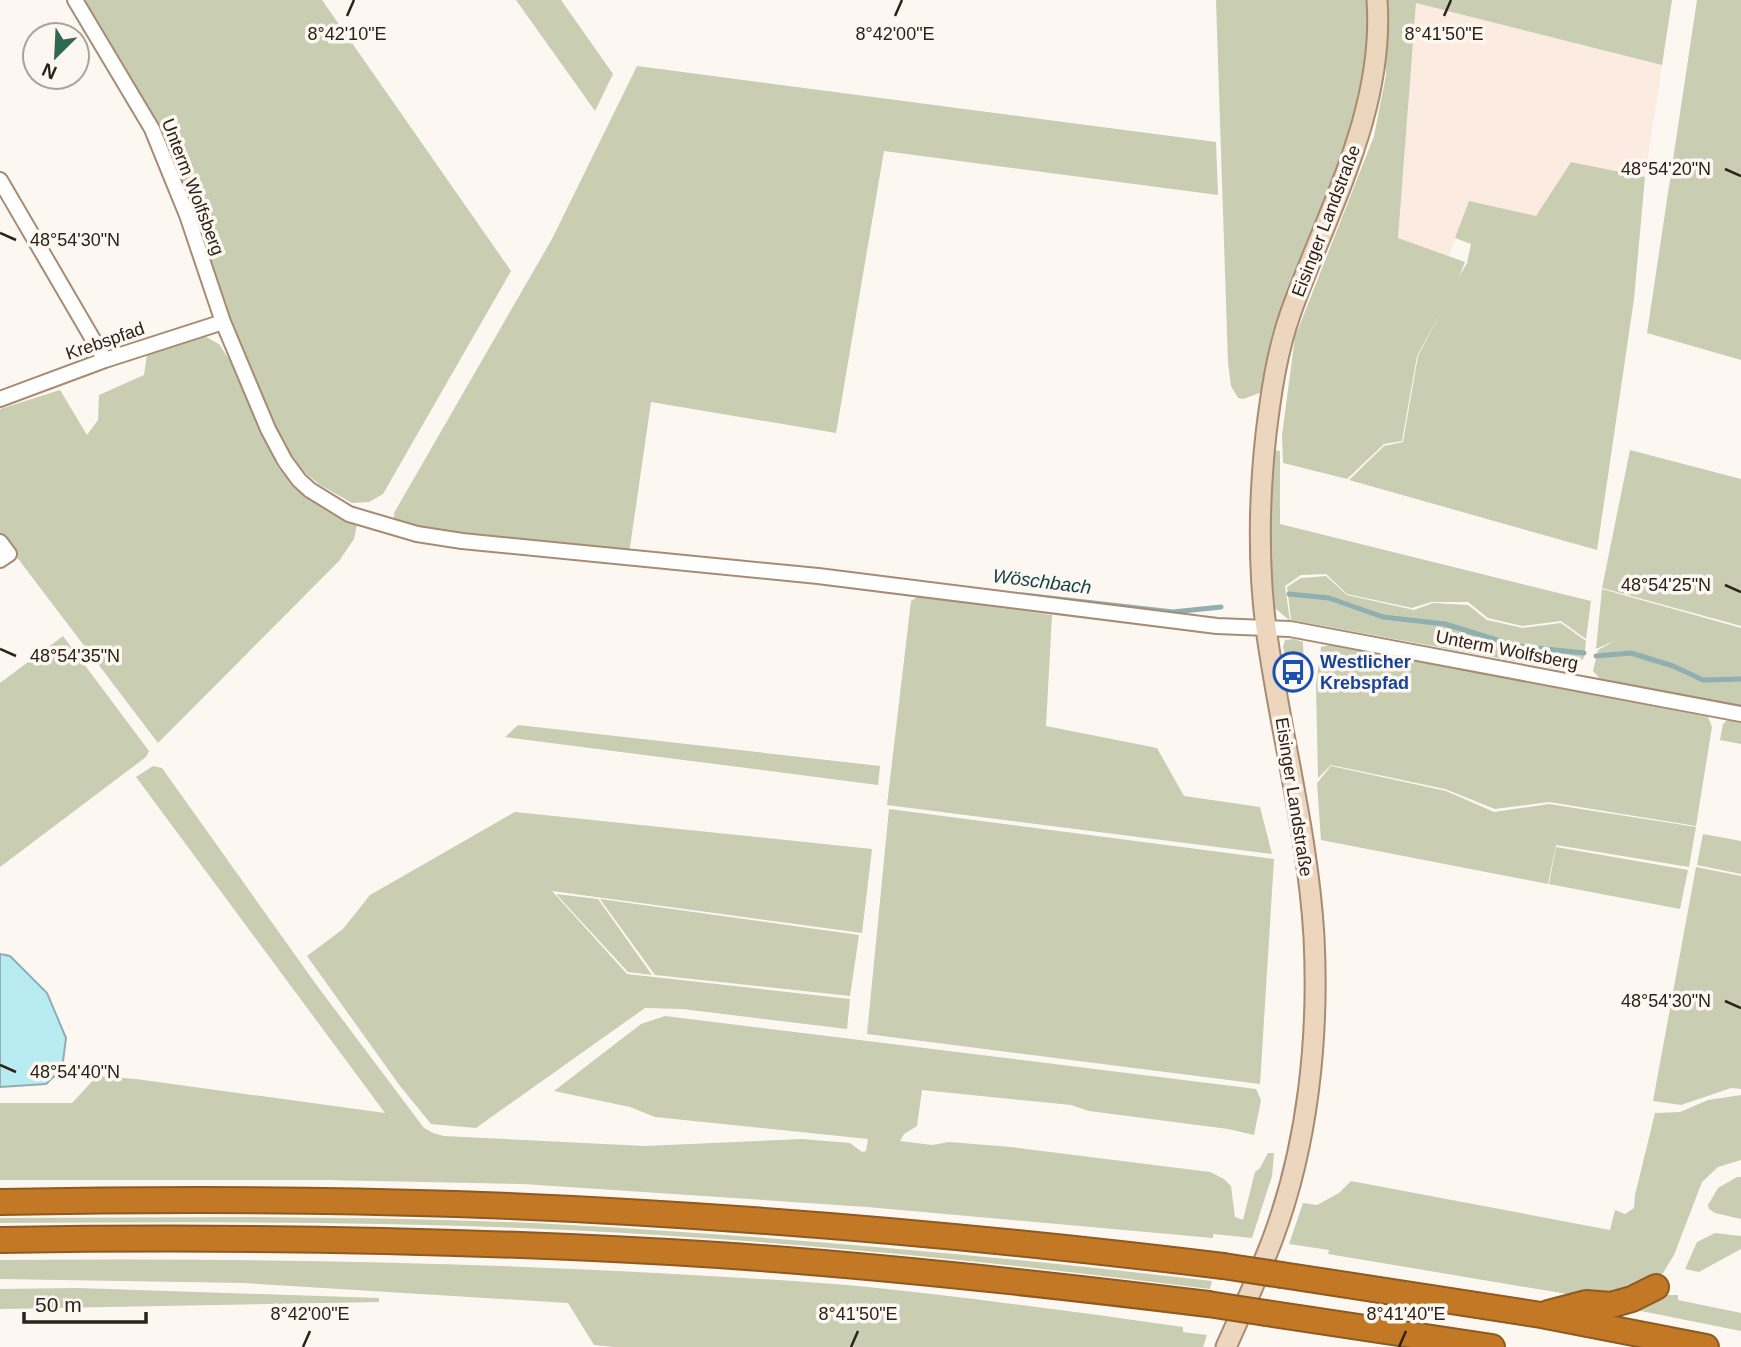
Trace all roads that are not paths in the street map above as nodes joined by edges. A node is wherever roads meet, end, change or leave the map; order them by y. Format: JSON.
{"nodes":[{"id":1,"x":75,"y":0,"type":"edge"},
{"id":2,"x":1377,"y":0,"type":"edge"},
{"id":3,"x":0,"y":180,"type":"edge"},
{"id":4,"x":223,"y":322,"type":"junction"},
{"id":5,"x":105,"y":360,"type":"junction"},
{"id":6,"x":0,"y":399,"type":"edge"},
{"id":7,"x":0,"y":542,"type":"edge"},
{"id":8,"x":0,"y":560,"type":"edge"},
{"id":9,"x":1266,"y":628,"type":"junction"},
{"id":10,"x":1741,"y":714,"type":"edge"},
{"id":11,"x":0,"y":1202,"type":"edge"},
{"id":12,"x":0,"y":1240,"type":"edge"},
{"id":13,"x":1656,"y":1287,"type":"dead end"},
{"id":14,"x":1541,"y":1315,"type":"junction"},
{"id":15,"x":1226,"y":1347,"type":"edge"},
{"id":16,"x":1492,"y":1347,"type":"edge"},
{"id":17,"x":1706,"y":1347,"type":"edge"}],
"edges":[{"from":1,"to":4,"type":"street","name":"Unterm Wolfsberg"},
{"from":2,"to":9,"type":"main road","name":"Eisinger Landstraße"},
{"from":3,"to":5,"type":"street"},
{"from":4,"to":5,"type":"street","name":"Krebspfad"},
{"from":4,"to":9,"type":"street","name":"Unterm Wolfsberg"},
{"from":5,"to":6,"type":"street","name":"Krebspfad"},
{"from":7,"to":8,"type":"street"},
{"from":9,"to":10,"type":"street","name":"Unterm Wolfsberg"},
{"from":9,"to":15,"type":"main road","name":"Eisinger Landstraße"},
{"from":11,"to":14,"type":"highway","bridge":true},
{"from":12,"to":16,"type":"highway","bridge":true},
{"from":13,"to":14,"type":"highway"},
{"from":14,"to":17,"type":"highway"}]}
